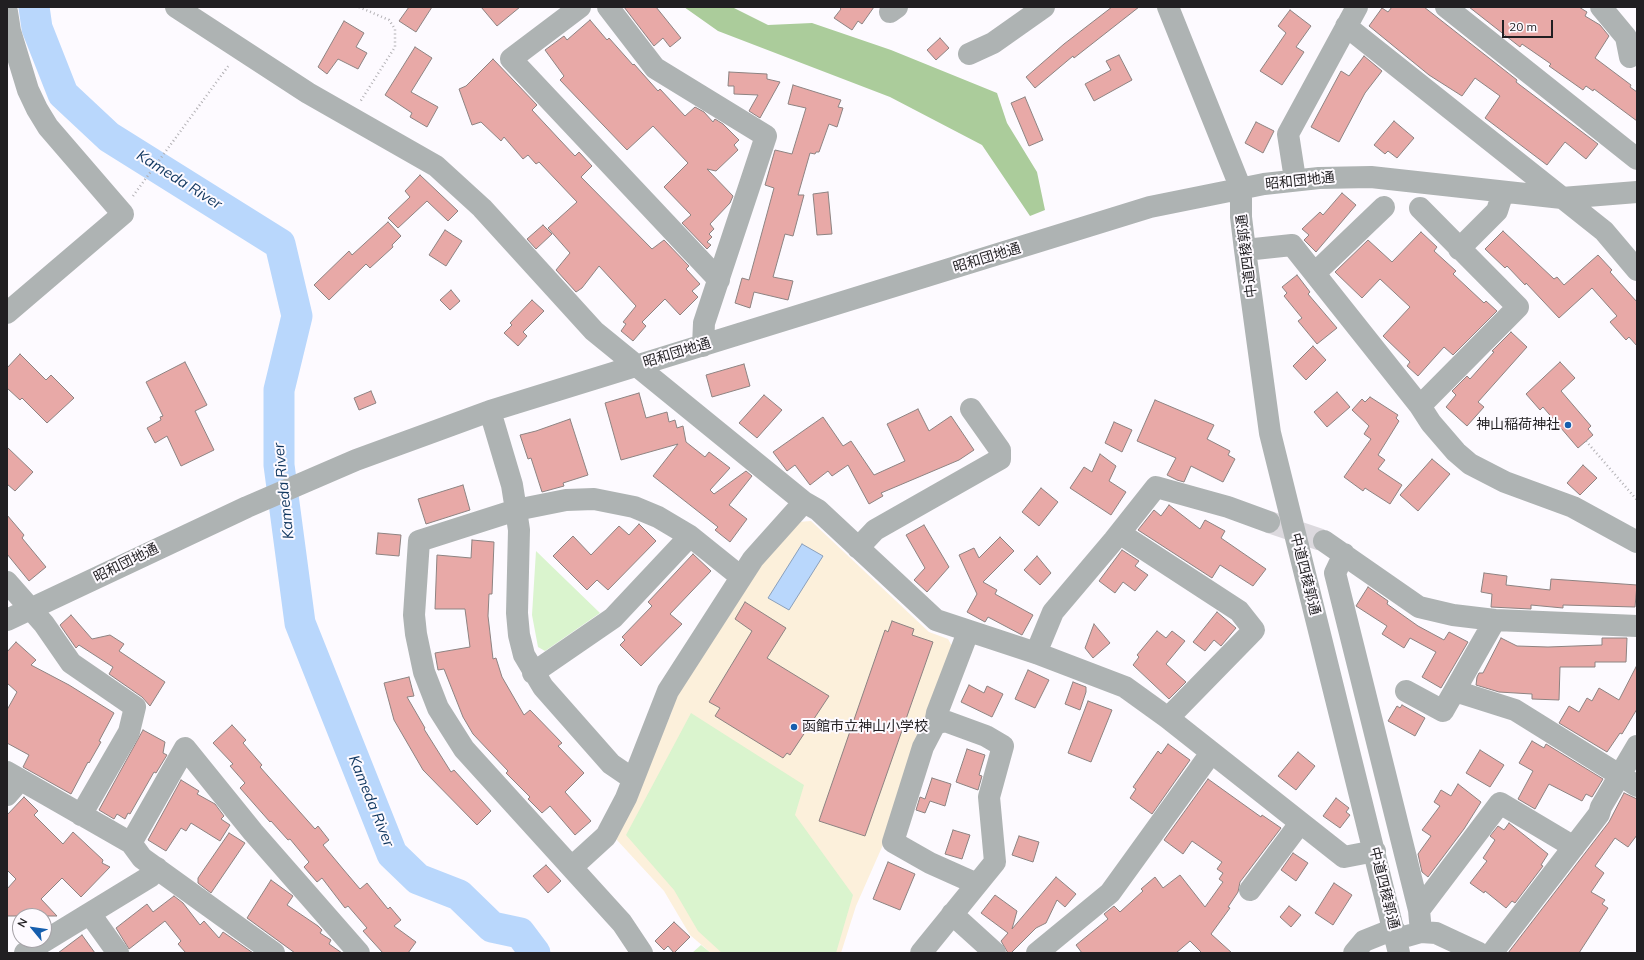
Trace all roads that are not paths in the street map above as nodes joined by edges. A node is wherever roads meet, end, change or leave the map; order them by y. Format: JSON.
{"nodes":[{"id":1,"x":176,"y":7,"type":"edge"},
{"id":2,"x":580,"y":7,"type":"edge"},
{"id":3,"x":608,"y":7,"type":"edge"},
{"id":4,"x":1044,"y":7,"type":"edge"},
{"id":5,"x":1168,"y":7,"type":"edge"},
{"id":6,"x":1356,"y":7,"type":"edge"},
{"id":7,"x":1446,"y":7,"type":"edge"},
{"id":8,"x":1601,"y":7,"type":"edge"},
{"id":9,"x":7,"y":12,"type":"edge"},
{"id":10,"x":1346,"y":26,"type":"junction"},
{"id":11,"x":969,"y":54,"type":"dead end"},
{"id":12,"x":1630,"y":57,"type":"dead end"},
{"id":13,"x":1637,"y":159,"type":"edge"},
{"id":14,"x":1295,"y":179,"type":"junction"},
{"id":15,"x":1241,"y":189,"type":"junction"},
{"id":16,"x":1503,"y":192,"type":"junction"},
{"id":17,"x":1637,"y":192,"type":"edge"},
{"id":18,"x":1562,"y":198,"type":"junction"},
{"id":19,"x":1384,"y":207,"type":"dead end"},
{"id":20,"x":1420,"y":208,"type":"dead end"},
{"id":21,"x":1245,"y":250,"type":"junction"},
{"id":22,"x":1459,"y":250,"type":"junction"},
{"id":23,"x":1637,"y":270,"type":"edge"},
{"id":24,"x":1315,"y":273,"type":"junction"},
{"id":25,"x":719,"y":280,"type":"junction"},
{"id":26,"x":7,"y":313,"type":"edge"},
{"id":27,"x":703,"y":346,"type":"junction"},
{"id":28,"x":636,"y":366,"type":"junction"},
{"id":29,"x":1420,"y":406,"type":"junction"},
{"id":30,"x":972,"y":409,"type":"dead end"},
{"id":31,"x":490,"y":411,"type":"junction"},
{"id":32,"x":804,"y":502,"type":"junction"},
{"id":33,"x":516,"y":510,"type":"junction"},
{"id":34,"x":1269,"y":522,"type":"tunnel mouth"},
{"id":35,"x":690,"y":536,"type":"junction"},
{"id":36,"x":1127,"y":538,"type":"dead end"},
{"id":37,"x":1324,"y":540,"type":"tunnel mouth"},
{"id":38,"x":1637,"y":542,"type":"edge"},
{"id":39,"x":858,"y":548,"type":"junction"},
{"id":40,"x":1344,"y":554,"type":"junction"},
{"id":41,"x":741,"y":577,"type":"junction"},
{"id":42,"x":7,"y":582,"type":"edge"},
{"id":43,"x":30,"y":610,"type":"junction"},
{"id":44,"x":7,"y":620,"type":"edge"},
{"id":45,"x":1496,"y":620,"type":"junction"},
{"id":46,"x":1637,"y":626,"type":"edge"},
{"id":47,"x":965,"y":640,"type":"dead end"},
{"id":48,"x":1036,"y":653,"type":"junction"},
{"id":49,"x":533,"y":673,"type":"junction"},
{"id":50,"x":1406,"y":691,"type":"dead end"},
{"id":51,"x":1455,"y":692,"type":"junction"},
{"id":52,"x":1168,"y":718,"type":"junction"},
{"id":53,"x":935,"y":724,"type":"junction"},
{"id":54,"x":1637,"y":746,"type":"edge"},
{"id":55,"x":1206,"y":760,"type":"dead end"},
{"id":56,"x":633,"y":779,"type":"junction"},
{"id":57,"x":1628,"y":780,"type":"edge"},
{"id":58,"x":11,"y":782,"type":"edge"},
{"id":59,"x":81,"y":815,"type":"junction"},
{"id":60,"x":1295,"y":830,"type":"dead end"},
{"id":61,"x":131,"y":843,"type":"junction"},
{"id":62,"x":1574,"y":847,"type":"junction"},
{"id":63,"x":1375,"y":851,"type":"junction"},
{"id":64,"x":572,"y":867,"type":"junction"},
{"id":65,"x":157,"y":868,"type":"junction"},
{"id":66,"x":977,"y":884,"type":"junction"},
{"id":67,"x":1250,"y":890,"type":"dead end"},
{"id":68,"x":1419,"y":910,"type":"junction"},
{"id":69,"x":90,"y":914,"type":"junction"},
{"id":70,"x":952,"y":914,"type":"junction"},
{"id":71,"x":1421,"y":932,"type":"junction"},
{"id":72,"x":1396,"y":940,"type":"edge"},
{"id":73,"x":25,"y":953,"type":"edge"},
{"id":74,"x":118,"y":953,"type":"edge"},
{"id":75,"x":274,"y":953,"type":"edge"},
{"id":76,"x":359,"y":953,"type":"edge"},
{"id":77,"x":642,"y":953,"type":"edge"},
{"id":78,"x":921,"y":953,"type":"edge"},
{"id":79,"x":995,"y":953,"type":"edge"},
{"id":80,"x":1037,"y":953,"type":"edge"},
{"id":81,"x":1354,"y":953,"type":"edge"},
{"id":82,"x":1479,"y":953,"type":"edge"},
{"id":83,"x":1492,"y":953,"type":"edge"}],
"edges":[{"from":1,"to":28,"type":"street"},
{"from":2,"to":25,"type":"street"},
{"from":3,"to":25,"type":"street"},
{"from":4,"to":11,"type":"street"},
{"from":5,"to":15,"type":"street"},
{"from":6,"to":10,"type":"street"},
{"from":7,"to":13,"type":"street"},
{"from":8,"to":12,"type":"street"},
{"from":9,"to":26,"type":"street"},
{"from":10,"to":14,"type":"street"},
{"from":10,"to":18,"type":"street"},
{"from":14,"to":15,"type":"street","name":"昭和団地通"},
{"from":14,"to":16,"type":"street","name":"昭和団地通"},
{"from":15,"to":21,"type":"street","name":"中道四稜郭通"},
{"from":15,"to":27,"type":"street","name":"昭和団地通"},
{"from":16,"to":18,"type":"street","name":"昭和団地通"},
{"from":16,"to":22,"type":"street"},
{"from":17,"to":18,"type":"street","name":"昭和団地通"},
{"from":18,"to":23,"type":"street"},
{"from":19,"to":24,"type":"street"},
{"from":20,"to":22,"type":"street"},
{"from":21,"to":24,"type":"street"},
{"from":21,"to":63,"type":"street","name":"中道四稜郭通"},
{"from":22,"to":29,"type":"street"},
{"from":24,"to":29,"type":"street"},
{"from":25,"to":27,"type":"street"},
{"from":27,"to":28,"type":"street","name":"昭和団地通"},
{"from":28,"to":31,"type":"street","name":"昭和団地通"},
{"from":28,"to":32,"type":"street"},
{"from":29,"to":38,"type":"street"},
{"from":30,"to":39,"type":"street"},
{"from":31,"to":33,"type":"street"},
{"from":31,"to":43,"type":"street","name":"昭和団地通"},
{"from":32,"to":39,"type":"street"},
{"from":32,"to":41,"type":"street"},
{"from":33,"to":35,"type":"street"},
{"from":33,"to":49,"type":"street"},
{"from":33,"to":64,"type":"street"},
{"from":34,"to":48,"type":"street"},
{"from":35,"to":41,"type":"street"},
{"from":35,"to":49,"type":"street"},
{"from":36,"to":52,"type":"street"},
{"from":37,"to":40,"type":"street"},
{"from":39,"to":48,"type":"street"},
{"from":40,"to":45,"type":"street"},
{"from":40,"to":68,"type":"street"},
{"from":41,"to":56,"type":"street"},
{"from":42,"to":43,"type":"street"},
{"from":43,"to":44,"type":"street","name":"昭和団地通"},
{"from":43,"to":59,"type":"street"},
{"from":45,"to":46,"type":"street"},
{"from":45,"to":51,"type":"street"},
{"from":47,"to":53,"type":"street"},
{"from":48,"to":52,"type":"street"},
{"from":49,"to":56,"type":"street"},
{"from":50,"to":51,"type":"street"},
{"from":51,"to":57,"type":"street"},
{"from":52,"to":63,"type":"street"},
{"from":53,"to":66,"type":"street"},
{"from":53,"to":66,"type":"street"},
{"from":54,"to":57,"type":"street"},
{"from":55,"to":80,"type":"street"},
{"from":56,"to":64,"type":"street"},
{"from":57,"to":62,"type":"street"},
{"from":58,"to":59,"type":"street"},
{"from":59,"to":61,"type":"street"},
{"from":60,"to":67,"type":"street"},
{"from":61,"to":65,"type":"street"},
{"from":61,"to":76,"type":"street"},
{"from":62,"to":68,"type":"street"},
{"from":62,"to":83,"type":"street"},
{"from":63,"to":72,"type":"street","name":"中道四稜郭通"},
{"from":64,"to":77,"type":"street"},
{"from":65,"to":69,"type":"street"},
{"from":65,"to":75,"type":"street"},
{"from":66,"to":70,"type":"street"},
{"from":68,"to":71,"type":"street"},
{"from":69,"to":73,"type":"street"},
{"from":69,"to":74,"type":"street"},
{"from":70,"to":78,"type":"street"},
{"from":70,"to":79,"type":"street"},
{"from":71,"to":72,"type":"street"},
{"from":71,"to":82,"type":"street"},
{"from":72,"to":81,"type":"street"}]}
